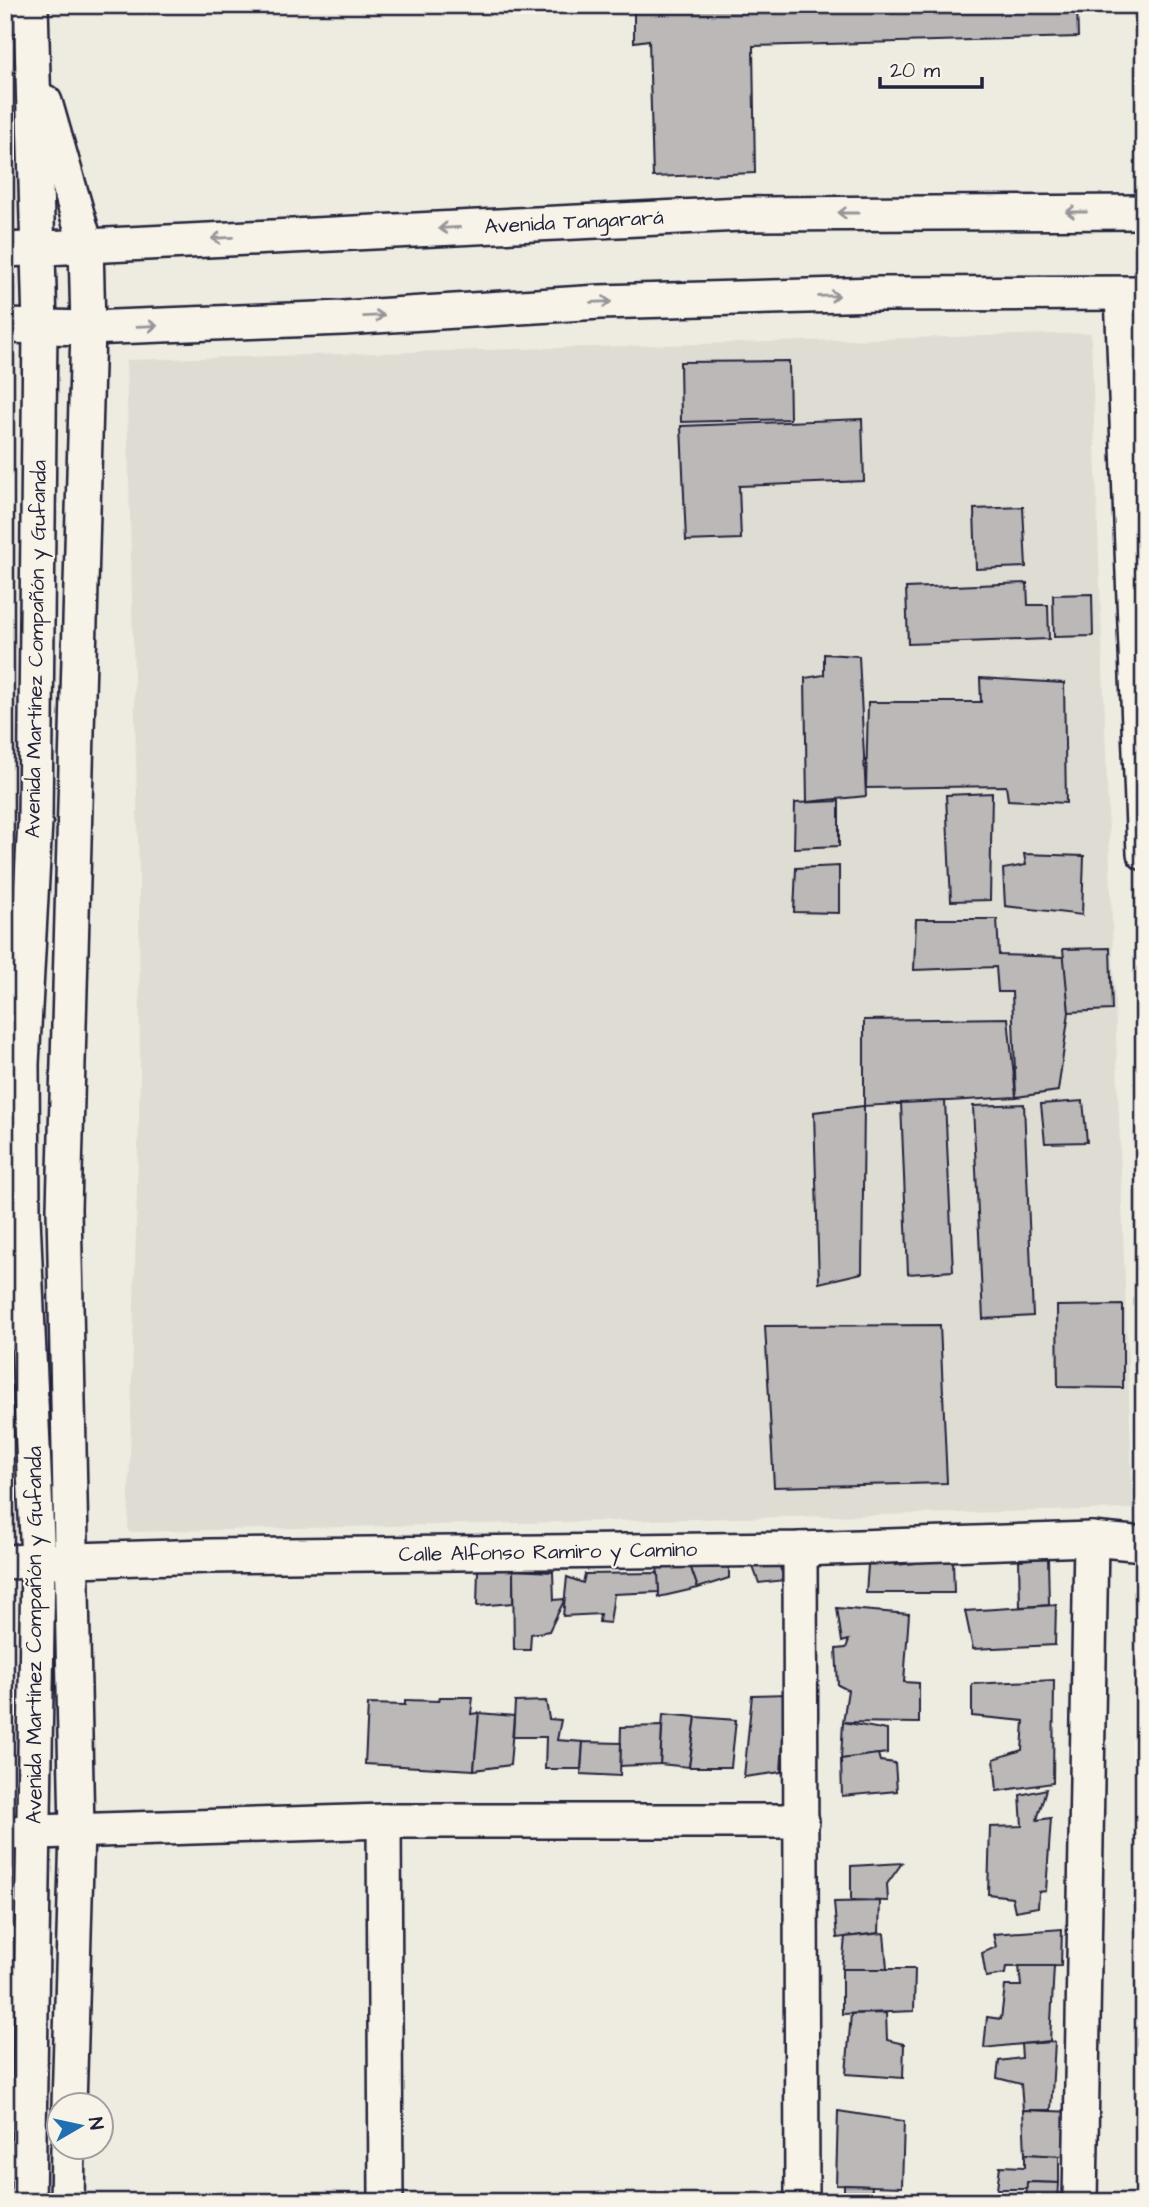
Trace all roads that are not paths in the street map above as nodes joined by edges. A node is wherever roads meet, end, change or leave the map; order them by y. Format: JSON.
{"nodes":[{"id":1,"x":31,"y":5,"type":"edge"},
{"id":2,"x":33,"y":61,"type":"junction"},
{"id":3,"x":1144,"y":212,"type":"edge"},
{"id":4,"x":86,"y":245,"type":"junction"},
{"id":5,"x":38,"y":249,"type":"junction"},
{"id":6,"x":5,"y":250,"type":"edge"},
{"id":7,"x":1133,"y":293,"type":"edge"},
{"id":8,"x":5,"y":326,"type":"edge"},
{"id":9,"x":40,"y":326,"type":"junction"},
{"id":10,"x":88,"y":328,"type":"junction"},
{"id":11,"x":1140,"y":667,"type":"edge"},
{"id":12,"x":20,"y":821,"type":"edge"},
{"id":13,"x":1144,"y":853,"type":"edge"},
{"id":14,"x":14,"y":1064,"type":"edge"},
{"id":15,"x":1091,"y":1539,"type":"junction"},
{"id":16,"x":1144,"y":1544,"type":"edge"},
{"id":17,"x":800,"y":1549,"type":"junction"},
{"id":18,"x":38,"y":1561,"type":"junction"},
{"id":19,"x":72,"y":1561,"type":"junction"},
{"id":20,"x":5,"y":1562,"type":"edge"},
{"id":21,"x":384,"y":1821,"type":"junction"},
{"id":22,"x":802,"y":1821,"type":"junction"},
{"id":23,"x":77,"y":1831,"type":"junction"},
{"id":24,"x":20,"y":1832,"type":"edge"},
{"id":25,"x":69,"y":2092,"type":"edge"},
{"id":26,"x":67,"y":2162,"type":"edge"},
{"id":27,"x":28,"y":2202,"type":"edge"},
{"id":28,"x":66,"y":2202,"type":"edge"},
{"id":29,"x":386,"y":2202,"type":"edge"},
{"id":30,"x":802,"y":2202,"type":"edge"},
{"id":31,"x":1080,"y":2202,"type":"edge"}],
"edges":[{"from":1,"to":2,"type":"street","name":"Avenida Martínez Compañón y Gufanda"},
{"from":2,"to":4,"type":"street","name":"Avenida Martínez Compañón y Gufanda"},
{"from":2,"to":5,"type":"street","name":"Avenida Martínez Compañón y Gufanda"},
{"from":3,"to":4,"type":"street","name":"Avenida Tangarará","one_way":true},
{"from":4,"to":5,"type":"street","name":"Avenida Tangarará"},
{"from":4,"to":10,"type":"street","name":"Avenida Martínez Compañón y Gufanda"},
{"from":5,"to":6,"type":"street","name":"Avenida Tangarará"},
{"from":5,"to":9,"type":"street","name":"Avenida Martínez Compañón y Gufanda"},
{"from":10,"to":7,"type":"street","one_way":true},
{"from":7,"to":11,"type":"street"},
{"from":8,"to":9,"type":"street"},
{"from":9,"to":10,"type":"street"},
{"from":9,"to":12,"type":"street","name":"Avenida Martínez Compañón y Gufanda"},
{"from":10,"to":19,"type":"street","name":"Avenida Martínez Compañón y Gufanda"},
{"from":11,"to":13,"type":"street"},
{"from":12,"to":14,"type":"street","name":"Avenida Martínez Compañón y Gufanda"},
{"from":14,"to":18,"type":"street","name":"Avenida Martínez Compañón y Gufanda"},
{"from":15,"to":16,"type":"street","name":"Calle Alfonso Ramiro y Camino"},
{"from":15,"to":17,"type":"street","name":"Calle Alfonso Ramiro y Camino"},
{"from":15,"to":31,"type":"street"},
{"from":17,"to":19,"type":"street","name":"Calle Alfonso Ramiro y Camino"},
{"from":17,"to":22,"type":"street"},
{"from":18,"to":19,"type":"street","name":"Calle Alfonso Ramiro y Camino"},
{"from":18,"to":20,"type":"street","name":"Calle Alfonso Ramiro y Camino"},
{"from":18,"to":24,"type":"street","name":"Avenida Martínez Compañón y Gufanda"},
{"from":19,"to":23,"type":"street","name":"Avenida Martínez Compañón y Gufanda"},
{"from":21,"to":22,"type":"street"},
{"from":21,"to":23,"type":"street"},
{"from":21,"to":29,"type":"street"},
{"from":22,"to":30,"type":"street"},
{"from":23,"to":24,"type":"street"},
{"from":23,"to":25,"type":"street","name":"Avenida Martínez Compañón y Gufanda"},
{"from":24,"to":27,"type":"street","name":"Avenida Martínez Compañón y Gufanda"},
{"from":26,"to":28,"type":"street"}]}
